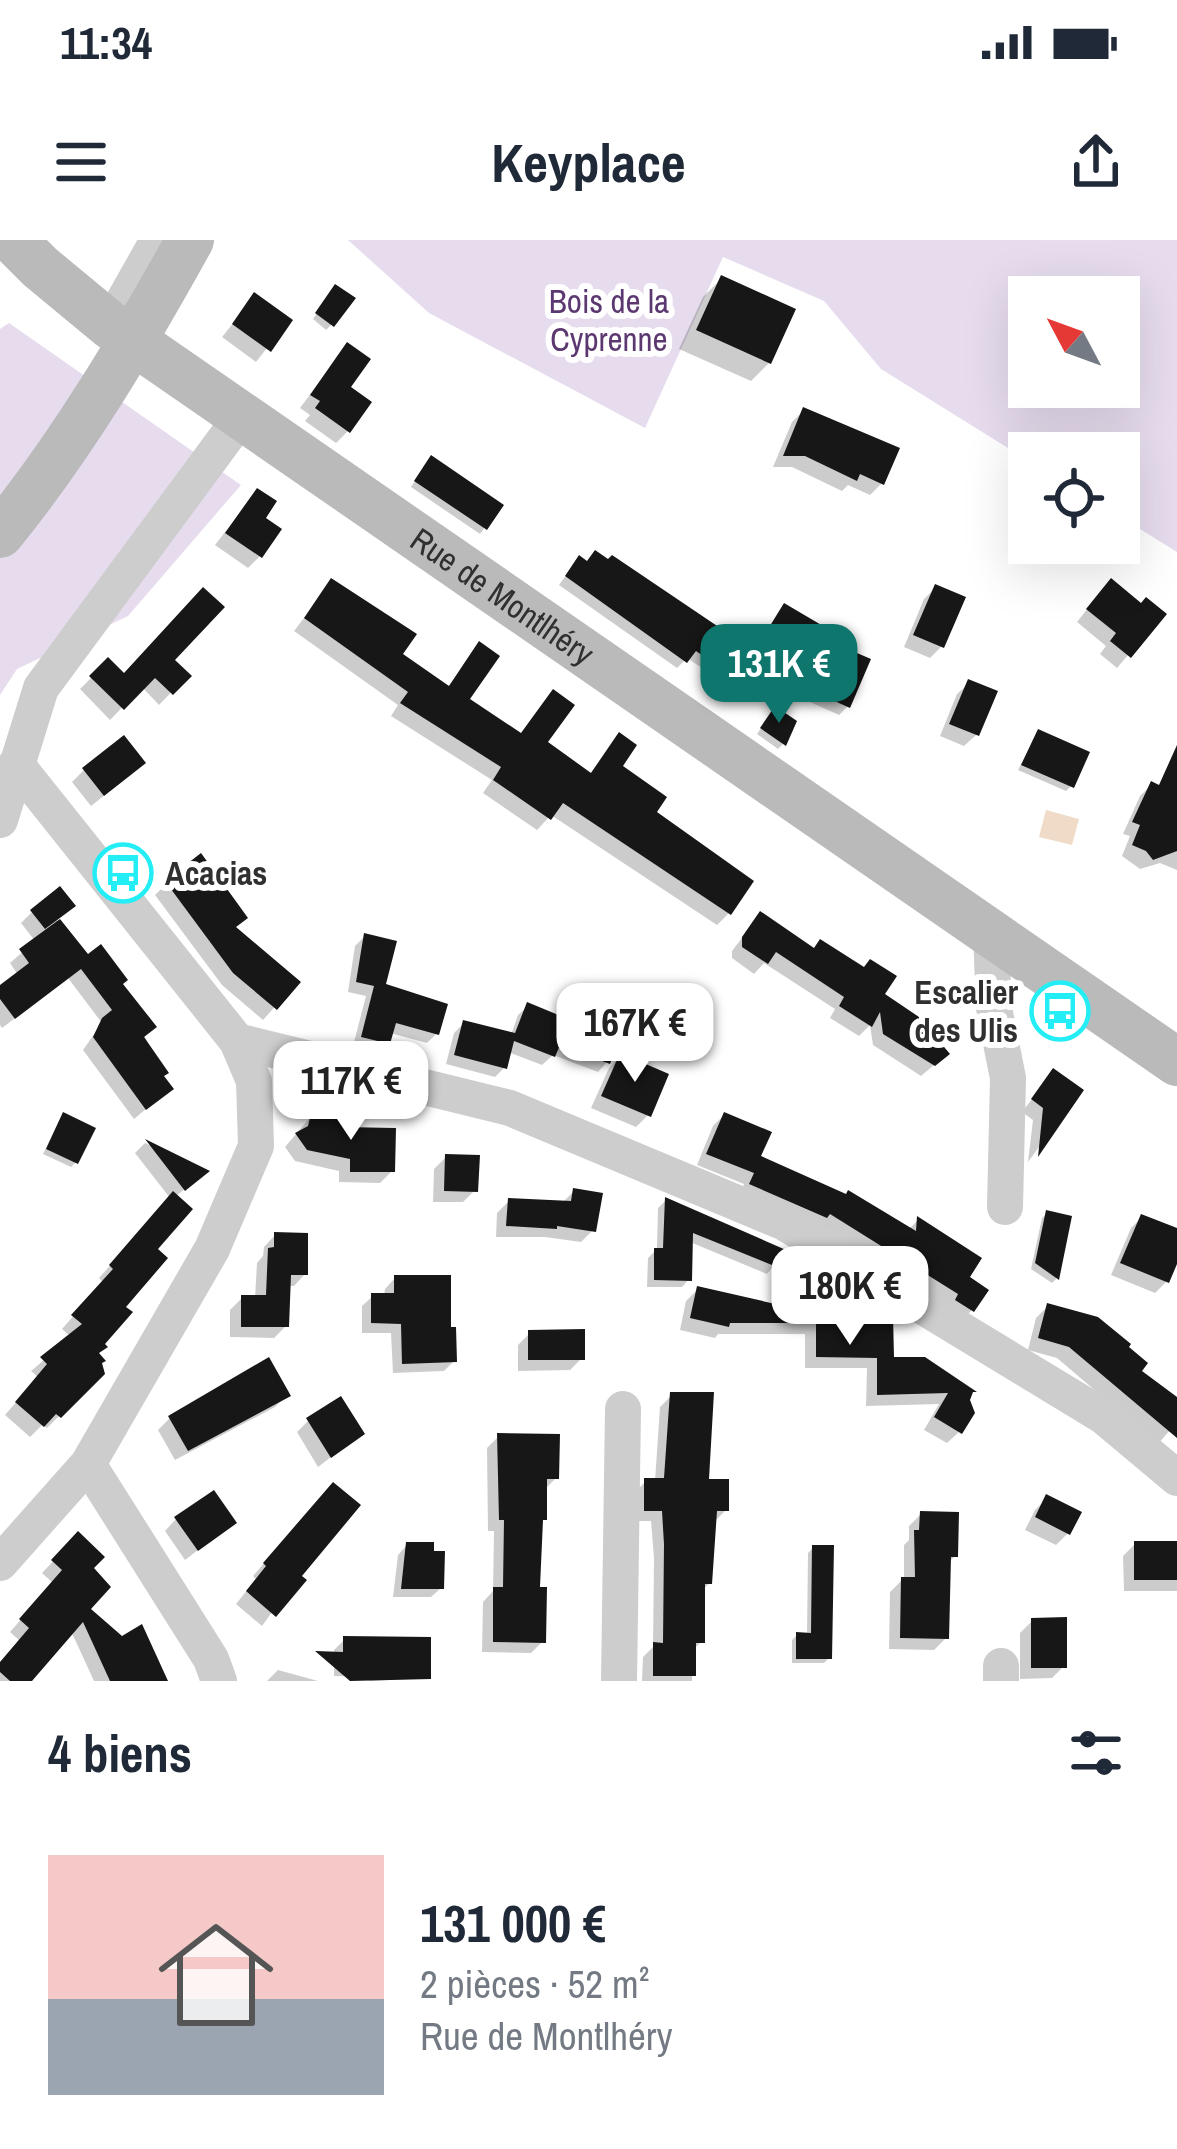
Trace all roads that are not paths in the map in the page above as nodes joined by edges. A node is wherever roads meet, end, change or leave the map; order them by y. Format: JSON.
{"nodes":[{"id":1,"x":14,"y":240,"type":"edge"},
{"id":2,"x":158,"y":240,"type":"edge"},
{"id":3,"x":190,"y":240,"type":"edge"},
{"id":4,"x":110,"y":325,"type":"junction"},
{"id":5,"x":242,"y":416,"type":"junction"},
{"id":6,"x":0,"y":534,"type":"edge"},
{"id":7,"x":16,"y":764,"type":"junction"},
{"id":8,"x":0,"y":820,"type":"edge"},
{"id":9,"x":991,"y":934,"type":"junction"},
{"id":10,"x":237,"y":1041,"type":"junction"},
{"id":11,"x":1177,"y":1062,"type":"edge"},
{"id":12,"x":1005,"y":1207,"type":"dead end"},
{"id":13,"x":622,"y":1409,"type":"dead end"},
{"id":14,"x":88,"y":1464,"type":"junction"},
{"id":15,"x":1177,"y":1478,"type":"edge"},
{"id":16,"x":0,"y":1563,"type":"edge"},
{"id":17,"x":219,"y":1681,"type":"edge"},
{"id":18,"x":619,"y":1681,"type":"edge"}],
"edges":[{"from":1,"to":4,"type":"main road","name":"Rue de Montlhéry"},
{"from":2,"to":4,"type":"street"},
{"from":3,"to":6,"type":"main road"},
{"from":4,"to":5,"type":"main road","name":"Rue de Montlhéry"},
{"from":5,"to":7,"type":"street"},
{"from":5,"to":9,"type":"main road","name":"Rue de Montlhéry"},
{"from":7,"to":8,"type":"street"},
{"from":7,"to":10,"type":"street"},
{"from":9,"to":11,"type":"main road","name":"Rue de Montlhéry"},
{"from":9,"to":12,"type":"street"},
{"from":10,"to":14,"type":"street"},
{"from":10,"to":15,"type":"street"},
{"from":13,"to":18,"type":"street"},
{"from":14,"to":16,"type":"street"},
{"from":14,"to":17,"type":"street"}]}
